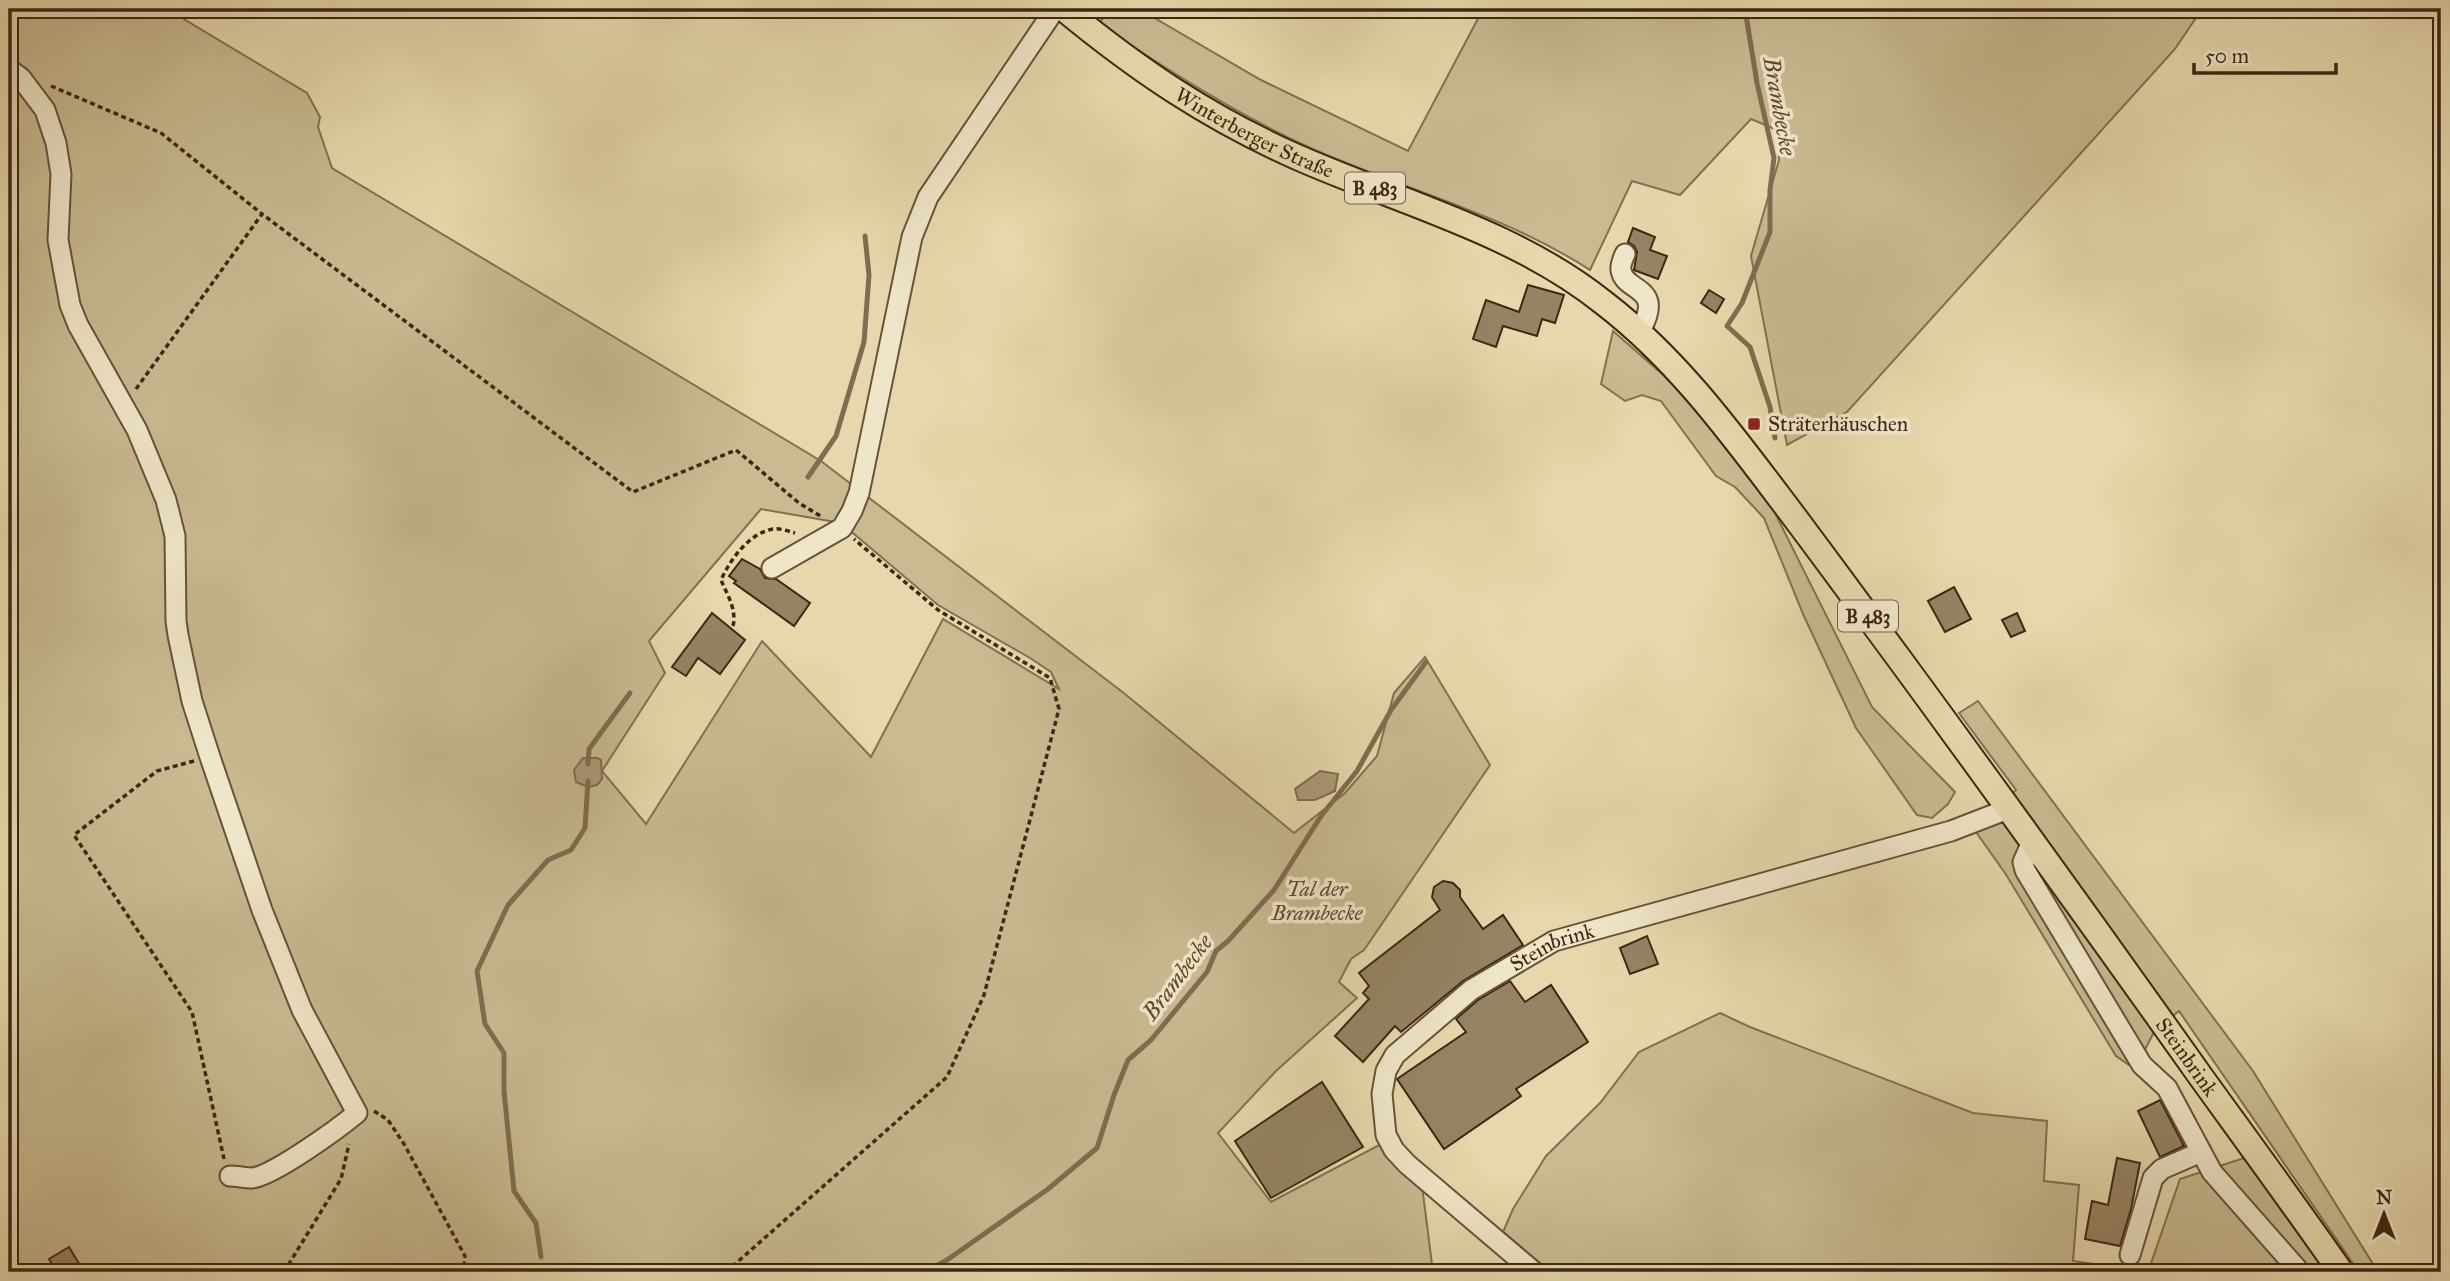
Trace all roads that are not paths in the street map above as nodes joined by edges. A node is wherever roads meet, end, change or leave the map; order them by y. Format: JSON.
{"nodes":[{"id":1,"x":1055,"y":9,"type":"edge"},
{"id":2,"x":1064,"y":9,"type":"edge"},
{"id":3,"x":9,"y":69,"type":"edge"},
{"id":4,"x":1625,"y":254,"type":"dead end"},
{"id":5,"x":1640,"y":331,"type":"junction"},
{"id":6,"x":1681,"y":374,"type":"joint"},
{"id":7,"x":772,"y":568,"type":"dead end"},
{"id":8,"x":2008,"y":809,"type":"junction"},
{"id":9,"x":2032,"y":842,"type":"junction"},
{"id":10,"x":2201,"y":1152,"type":"junction"},
{"id":11,"x":230,"y":1176,"type":"road end"},
{"id":12,"x":2130,"y":1255,"type":"dead end"},
{"id":13,"x":1534,"y":1272,"type":"edge"},
{"id":14,"x":2300,"y":1272,"type":"edge"},
{"id":15,"x":2341,"y":1272,"type":"edge"}],
"edges":[{"from":1,"to":7,"type":"street"},
{"from":2,"to":5,"type":"main road","name":"Winterberger Straße","number":"B 483"},
{"from":3,"to":11,"type":"street"},
{"from":4,"to":5,"type":"street"},
{"from":5,"to":6,"type":"main road","name":"Winterberger Straße","number":"B 483"},
{"from":6,"to":8,"type":"main road","name":"Steinbrink","number":"B 483"},
{"from":8,"to":9,"type":"main road","name":"Steinbrink","number":"B 483"},
{"from":8,"to":13,"type":"street","name":"Steinbrink"},
{"from":9,"to":10,"type":"street","name":"Steinbrink"},
{"from":9,"to":15,"type":"main road","name":"Steinbrink","number":"B 483"},
{"from":10,"to":12,"type":"street"},
{"from":10,"to":14,"type":"street","name":"Steinbrink"}]}
